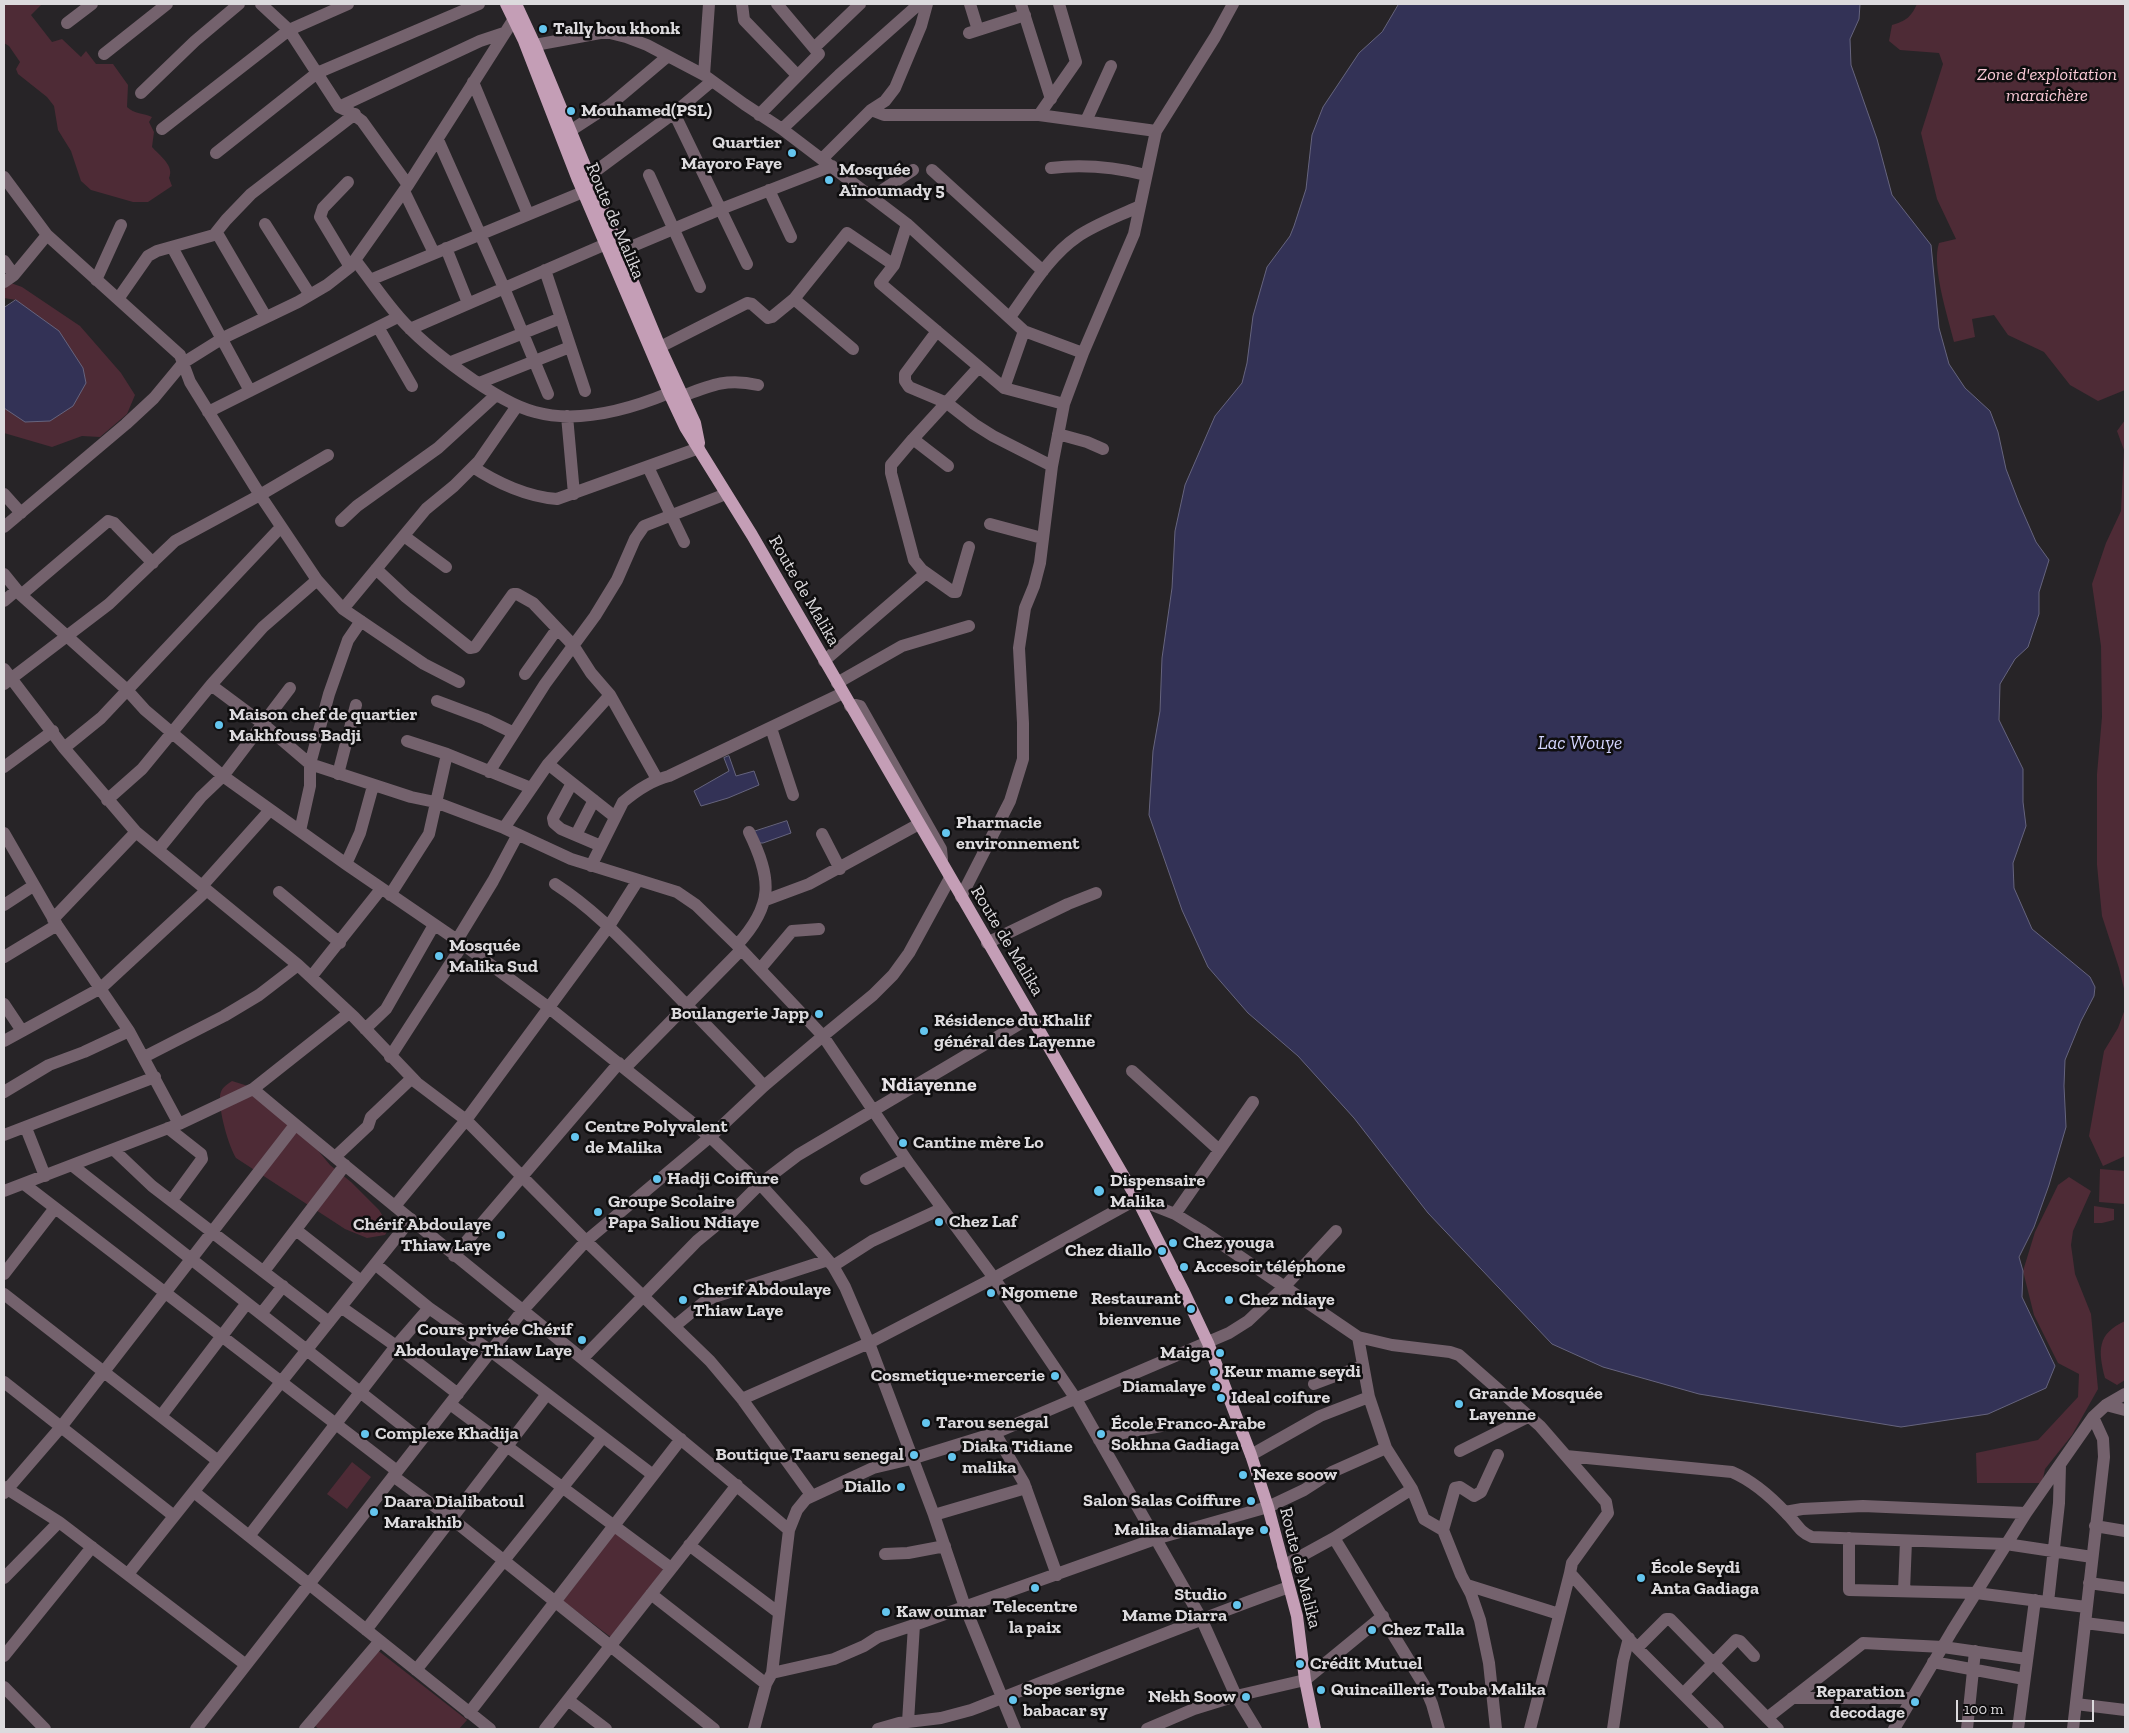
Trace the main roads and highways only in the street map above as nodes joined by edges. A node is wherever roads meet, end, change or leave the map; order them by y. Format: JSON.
{"nodes":[{"id":1,"x":506,"y":4,"type":"edge"},
{"id":2,"x":516,"y":12,"type":"edge"},
{"id":3,"x":699,"y":448,"type":"junction"},
{"id":4,"x":1315,"y":1729,"type":"edge"}],
"edges":[{"from":1,"to":2,"type":"main road","name":"Route de Malika"},
{"from":2,"to":3,"type":"main road","name":"Route de Malika"},
{"from":2,"to":3,"type":"main road","name":"Route de Malika"},
{"from":3,"to":4,"type":"main road","name":"Route de Malika"}]}
